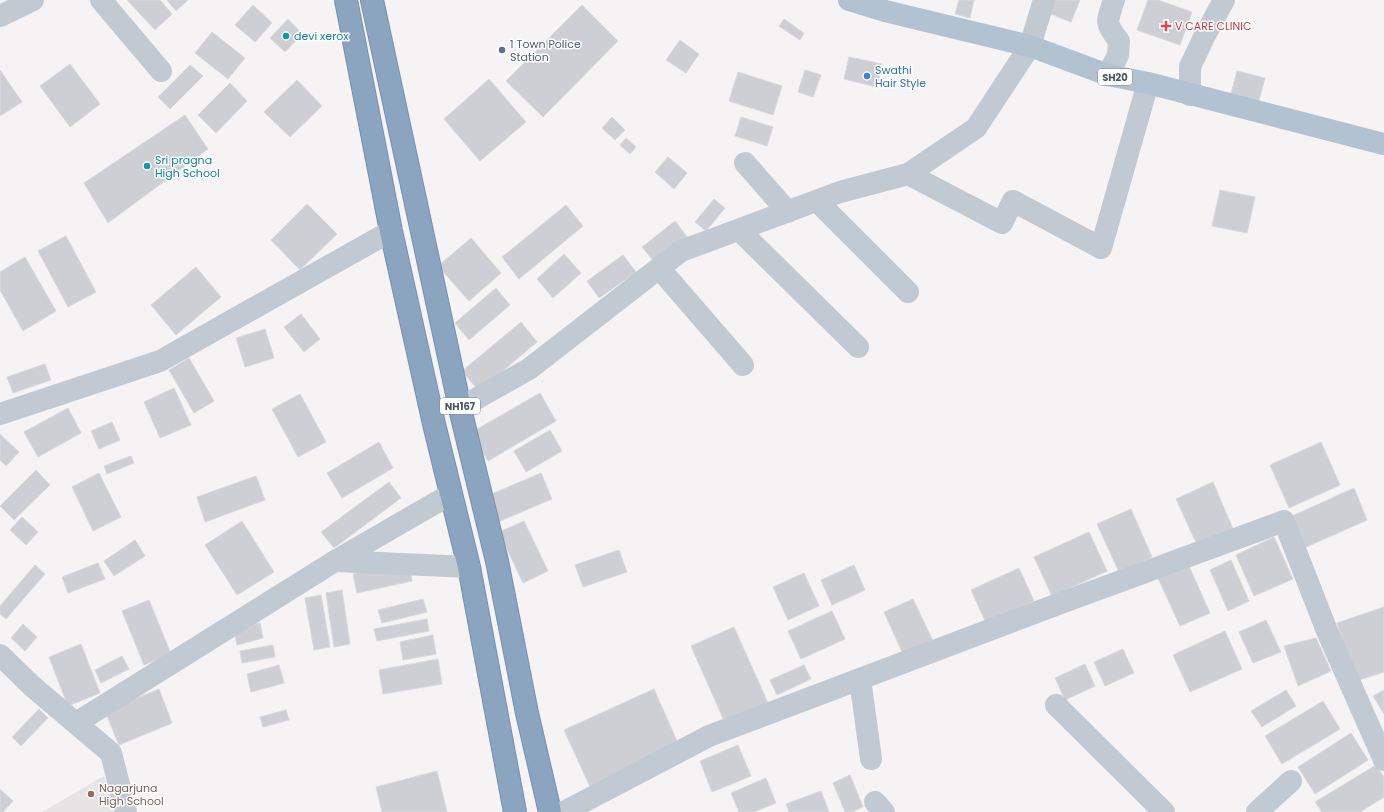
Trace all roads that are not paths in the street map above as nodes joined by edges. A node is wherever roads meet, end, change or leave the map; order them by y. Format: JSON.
{"nodes":[{"id":1,"x":33,"y":0,"type":"edge"},
{"id":2,"x":101,"y":0,"type":"edge"},
{"id":3,"x":346,"y":0,"type":"edge"},
{"id":4,"x":372,"y":0,"type":"edge"},
{"id":5,"x":849,"y":0,"type":"edge"},
{"id":6,"x":1044,"y":0,"type":"edge"},
{"id":7,"x":1114,"y":0,"type":"edge"},
{"id":8,"x":1224,"y":0,"type":"edge"},
{"id":9,"x":887,"y":5,"type":"edge"},
{"id":10,"x":0,"y":16,"type":"edge"},
{"id":11,"x":1030,"y":46,"type":"junction"},
{"id":12,"x":161,"y":71,"type":"dead end"},
{"id":13,"x":1108,"y":75,"type":"junction"},
{"id":14,"x":1148,"y":83,"type":"junction"},
{"id":15,"x":1190,"y":95,"type":"junction"},
{"id":16,"x":1384,"y":144,"type":"edge"},
{"id":17,"x":745,"y":163,"type":"dead end"},
{"id":18,"x":908,"y":174,"type":"junction"},
{"id":19,"x":817,"y":201,"type":"junction"},
{"id":20,"x":788,"y":212,"type":"junction"},
{"id":21,"x":739,"y":230,"type":"junction"},
{"id":22,"x":391,"y":232,"type":"junction"},
{"id":23,"x":659,"y":268,"type":"junction"},
{"id":24,"x":908,"y":292,"type":"dead end"},
{"id":25,"x":858,"y":347,"type":"dead end"},
{"id":26,"x":743,"y":365,"type":"dead end"},
{"id":27,"x":460,"y":408,"type":"junction"},
{"id":28,"x":0,"y":414,"type":"edge"},
{"id":29,"x":452,"y":494,"type":"junction"},
{"id":30,"x":335,"y":561,"type":"junction"},
{"id":31,"x":469,"y":567,"type":"junction"},
{"id":32,"x":0,"y":655,"type":"edge"},
{"id":33,"x":860,"y":679,"type":"junction"},
{"id":34,"x":1056,"y":705,"type":"dead end"},
{"id":35,"x":76,"y":723,"type":"junction"},
{"id":36,"x":871,"y":759,"type":"dead end"},
{"id":37,"x":1384,"y":760,"type":"edge"},
{"id":38,"x":1291,"y":780,"type":"dead end"},
{"id":39,"x":126,"y":812,"type":"edge"},
{"id":40,"x":515,"y":812,"type":"edge"},
{"id":41,"x":550,"y":812,"type":"edge"},
{"id":42,"x":564,"y":812,"type":"edge"},
{"id":43,"x":1164,"y":812,"type":"edge"},
{"id":44,"x":1257,"y":812,"type":"edge"}],
"edges":[{"from":1,"to":10,"type":"street"},
{"from":2,"to":12,"type":"street"},
{"from":3,"to":22,"type":"highway","number":"NH167"},
{"from":4,"to":27,"type":"highway","number":"NH167"},
{"from":5,"to":9,"type":"main road","number":"SH20"},
{"from":6,"to":11,"type":"street"},
{"from":7,"to":13,"type":"street"},
{"from":8,"to":15,"type":"street"},
{"from":9,"to":11,"type":"main road","number":"SH20"},
{"from":11,"to":13,"type":"main road","number":"SH20"},
{"from":11,"to":18,"type":"street"},
{"from":13,"to":14,"type":"main road","number":"SH20"},
{"from":14,"to":15,"type":"main road","number":"SH20"},
{"from":14,"to":18,"type":"street"},
{"from":15,"to":16,"type":"main road","number":"SH20"},
{"from":17,"to":20,"type":"street"},
{"from":18,"to":19,"type":"street"},
{"from":19,"to":20,"type":"street"},
{"from":19,"to":24,"type":"street"},
{"from":20,"to":21,"type":"street"},
{"from":21,"to":23,"type":"street"},
{"from":21,"to":25,"type":"street"},
{"from":22,"to":28,"type":"street"},
{"from":22,"to":29,"type":"highway","number":"NH167"},
{"from":23,"to":26,"type":"street"},
{"from":23,"to":27,"type":"street"},
{"from":27,"to":41,"type":"highway","number":"NH167"},
{"from":29,"to":30,"type":"street"},
{"from":29,"to":31,"type":"highway","number":"NH167"},
{"from":30,"to":31,"type":"street"},
{"from":30,"to":35,"type":"street"},
{"from":31,"to":40,"type":"highway","number":"NH167"},
{"from":32,"to":35,"type":"street"},
{"from":33,"to":36,"type":"street"},
{"from":33,"to":37,"type":"street"},
{"from":33,"to":42,"type":"street"},
{"from":34,"to":43,"type":"street"},
{"from":35,"to":39,"type":"street"},
{"from":38,"to":44,"type":"street"}]}
